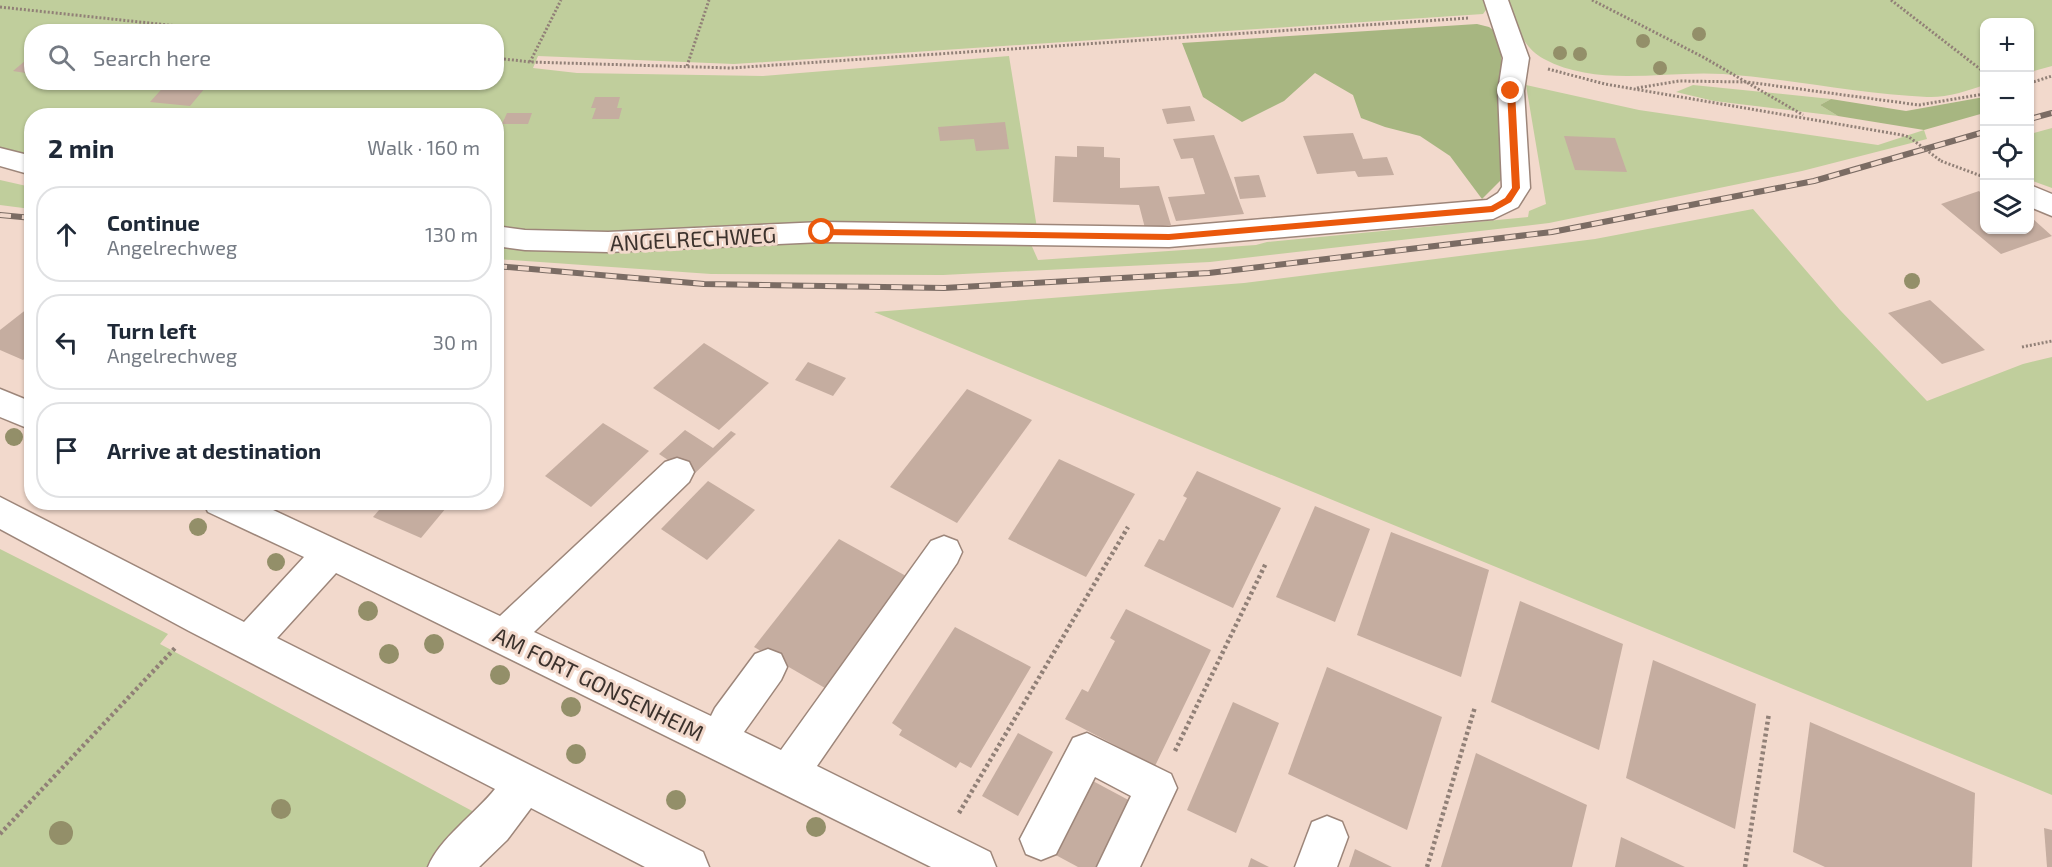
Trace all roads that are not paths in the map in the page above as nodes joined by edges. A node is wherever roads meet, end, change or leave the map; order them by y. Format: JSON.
{"nodes":[{"id":1,"x":1498,"y":8,"type":"edge"},
{"id":2,"x":0,"y":157,"type":"edge"},
{"id":3,"x":24,"y":164,"type":"edge"},
{"id":4,"x":2034,"y":197,"type":"edge"},
{"id":5,"x":2052,"y":206,"type":"edge"},
{"id":6,"x":504,"y":237,"type":"edge"},
{"id":7,"x":0,"y":402,"type":"edge"},
{"id":8,"x":24,"y":413,"type":"edge"},
{"id":9,"x":677,"y":472,"type":"dead end"},
{"id":10,"x":237,"y":510,"type":"edge"},
{"id":11,"x":3,"y":515,"type":"edge"},
{"id":12,"x":944,"y":552,"type":"dead end"},
{"id":13,"x":331,"y":553,"type":"junction"},
{"id":14,"x":504,"y":637,"type":"junction"},
{"id":15,"x":249,"y":643,"type":"junction"},
{"id":16,"x":768,"y":667,"type":"dead end"},
{"id":17,"x":729,"y":721,"type":"dead end"},
{"id":18,"x":788,"y":774,"type":"junction"},
{"id":19,"x":524,"y":785,"type":"junction"},
{"id":20,"x":1041,"y":839,"type":"dead end"},
{"id":21,"x":449,"y":867,"type":"edge"},
{"id":22,"x":688,"y":867,"type":"edge"},
{"id":23,"x":975,"y":867,"type":"edge"},
{"id":24,"x":1118,"y":867,"type":"edge"}],
"edges":[{"from":1,"to":6,"type":"street","name":"ANGELRECHWEG"},
{"from":2,"to":3,"type":"street"},
{"from":4,"to":5,"type":"street"},
{"from":7,"to":8,"type":"street"},
{"from":9,"to":14,"type":"street"},
{"from":10,"to":13,"type":"street","name":"AM FORT GONSENHEIM"},
{"from":11,"to":15,"type":"street"},
{"from":12,"to":18,"type":"street"},
{"from":13,"to":14,"type":"street","name":"AM FORT GONSENHEIM"},
{"from":13,"to":15,"type":"street"},
{"from":14,"to":18,"type":"street","name":"AM FORT GONSENHEIM"},
{"from":15,"to":19,"type":"street"},
{"from":16,"to":17,"type":"street"},
{"from":18,"to":23,"type":"street","name":"AM FORT GONSENHEIM"},
{"from":19,"to":21,"type":"street"},
{"from":19,"to":22,"type":"street"},
{"from":20,"to":24,"type":"street"}]}
